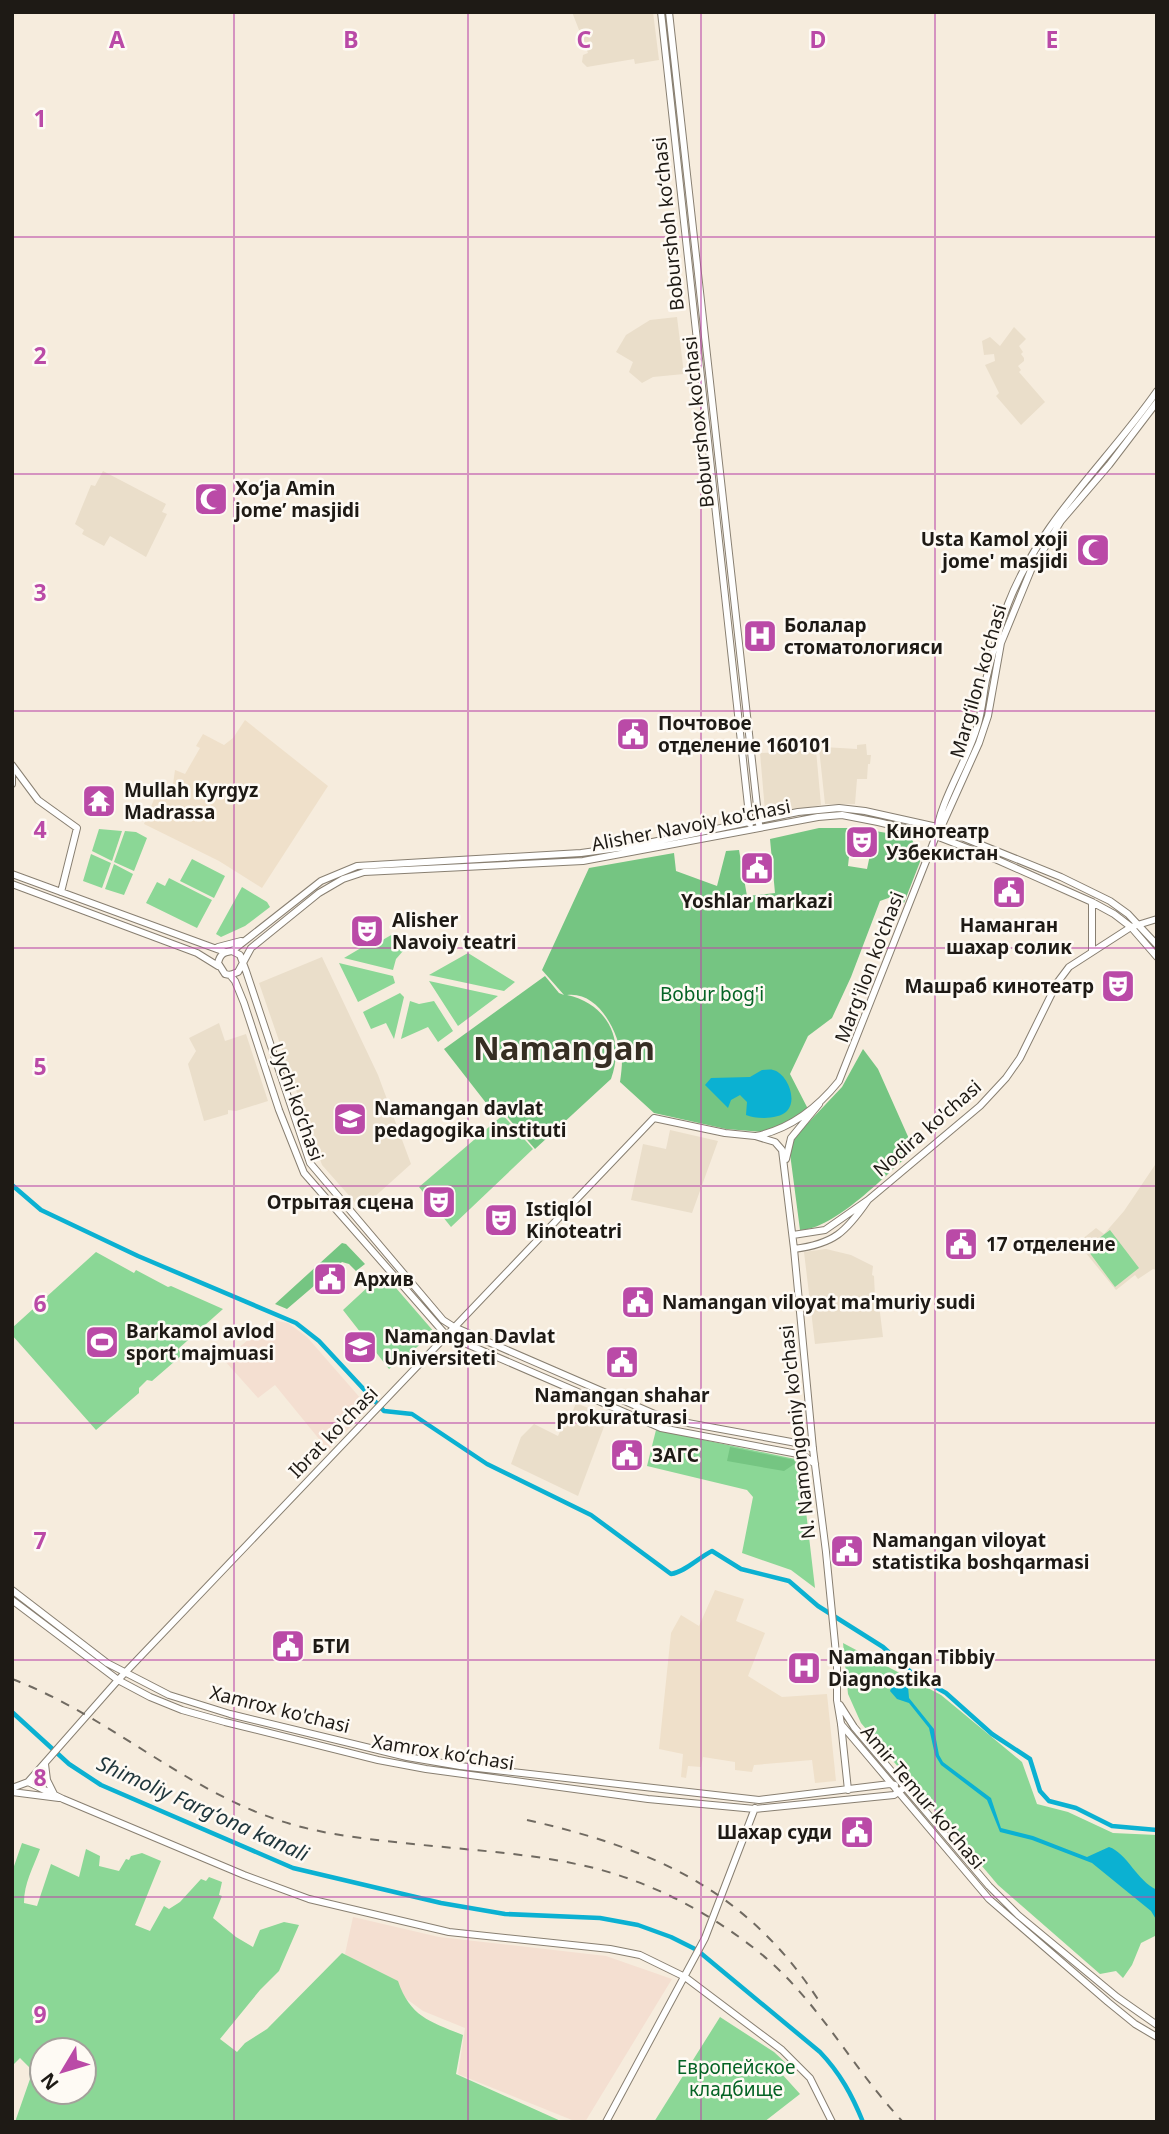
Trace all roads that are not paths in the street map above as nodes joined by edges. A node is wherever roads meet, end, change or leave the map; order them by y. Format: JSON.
{"nodes":[{"id":1,"x":661,"y":12,"type":"edge"},
{"id":2,"x":669,"y":12,"type":"edge"},
{"id":3,"x":1157,"y":391,"type":"edge"},
{"id":4,"x":1157,"y":402,"type":"edge"},
{"id":5,"x":12,"y":765,"type":"edge"},
{"id":6,"x":12,"y":775,"type":"edge"},
{"id":7,"x":12,"y":784,"type":"edge"},
{"id":8,"x":839,"y":811,"type":"junction"},
{"id":9,"x":757,"y":812,"type":"junction"},
{"id":10,"x":768,"y":819,"type":"junction"},
{"id":11,"x":750,"y":823,"type":"junction"},
{"id":12,"x":759,"y":825,"type":"junction"},
{"id":13,"x":939,"y":828,"type":"junction"},
{"id":14,"x":936,"y":836,"type":"junction"},
{"id":15,"x":12,"y":874,"type":"edge"},
{"id":16,"x":12,"y":884,"type":"edge"},
{"id":17,"x":61,"y":892,"type":"junction"},
{"id":18,"x":1092,"y":902,"type":"junction"},
{"id":19,"x":1157,"y":919,"type":"edge"},
{"id":20,"x":1138,"y":924,"type":"junction"},
{"id":21,"x":1131,"y":927,"type":"junction"},
{"id":22,"x":250,"y":936,"type":"junction"},
{"id":23,"x":257,"y":944,"type":"junction"},
{"id":24,"x":1157,"y":945,"type":"edge"},
{"id":25,"x":207,"y":946,"type":"junction"},
{"id":26,"x":229,"y":951,"type":"junction"},
{"id":27,"x":1092,"y":951,"type":"junction"},
{"id":28,"x":204,"y":956,"type":"junction"},
{"id":29,"x":1157,"y":957,"type":"edge"},
{"id":30,"x":242,"y":962,"type":"junction"},
{"id":31,"x":218,"y":964,"type":"junction"},
{"id":32,"x":246,"y":971,"type":"junction"},
{"id":33,"x":231,"y":975,"type":"junction"},
{"id":34,"x":251,"y":985,"type":"junction"},
{"id":35,"x":239,"y":989,"type":"junction"},
{"id":36,"x":821,"y":1102,"type":"junction"},
{"id":37,"x":790,"y":1124,"type":"junction"},
{"id":38,"x":796,"y":1132,"type":"junction"},
{"id":39,"x":755,"y":1136,"type":"junction"},
{"id":40,"x":785,"y":1161,"type":"junction"},
{"id":41,"x":868,"y":1200,"type":"junction"},
{"id":42,"x":360,"y":1223,"type":"junction"},
{"id":43,"x":352,"y":1230,"type":"junction"},
{"id":44,"x":793,"y":1235,"type":"junction"},
{"id":45,"x":794,"y":1249,"type":"junction"},
{"id":46,"x":454,"y":1327,"type":"junction"},
{"id":47,"x":446,"y":1335,"type":"junction"},
{"id":48,"x":813,"y":1449,"type":"junction"},
{"id":49,"x":803,"y":1455,"type":"junction"},
{"id":50,"x":814,"y":1464,"type":"junction"},
{"id":51,"x":12,"y":1590,"type":"edge"},
{"id":52,"x":12,"y":1600,"type":"edge"},
{"id":53,"x":125,"y":1673,"type":"junction"},
{"id":54,"x":118,"y":1680,"type":"junction"},
{"id":55,"x":837,"y":1700,"type":"junction"},
{"id":56,"x":841,"y":1724,"type":"junction"},
{"id":57,"x":47,"y":1762,"type":"junction"},
{"id":58,"x":28,"y":1782,"type":"junction"},
{"id":59,"x":890,"y":1784,"type":"junction"},
{"id":60,"x":12,"y":1790,"type":"edge"},
{"id":61,"x":848,"y":1790,"type":"junction"},
{"id":62,"x":901,"y":1790,"type":"junction"},
{"id":63,"x":54,"y":1794,"type":"junction"},
{"id":64,"x":63,"y":1799,"type":"junction"},
{"id":65,"x":756,"y":1800,"type":"junction"},
{"id":66,"x":755,"y":1809,"type":"junction"},
{"id":67,"x":1018,"y":1915,"type":"junction"},
{"id":68,"x":1013,"y":1922,"type":"junction"},
{"id":69,"x":685,"y":1977,"type":"junction"},
{"id":70,"x":1157,"y":2025,"type":"edge"},
{"id":71,"x":1157,"y":2037,"type":"edge"},
{"id":72,"x":606,"y":2122,"type":"edge"},
{"id":73,"x":832,"y":2122,"type":"edge"}],
"edges":[{"from":1,"to":11,"type":"main road","name":"Boburshoh koʻchasi"},
{"from":2,"to":9,"type":"main road","name":"Boburshox ko'chasi"},
{"from":3,"to":13,"type":"main road","name":"Margʻilon koʻchasi"},
{"from":4,"to":13,"type":"main road","name":"Margʻilon koʻchasi"},
{"from":5,"to":17,"type":"main road"},
{"from":6,"to":7,"type":"main road"},
{"from":8,"to":10,"type":"main road"},
{"from":8,"to":12,"type":"main road","name":"Alisher Navoiy ko'chasi"},
{"from":8,"to":13,"type":"main road"},
{"from":8,"to":14,"type":"main road","name":"Alisher Navoiy ko'chasi"},
{"from":9,"to":10,"type":"main road"},
{"from":9,"to":12,"type":"main road","name":"Boburshox ko'chasi"},
{"from":10,"to":12,"type":"main road"},
{"from":11,"to":12,"type":"main road","name":"Alisher Navoiy ko'chasi"},
{"from":11,"to":22,"type":"main road"},
{"from":11,"to":23,"type":"main road","name":"Alisher Navoiy ko'chasi"},
{"from":13,"to":14,"type":"main road","name":"Margʻilon koʻchasi"},
{"from":13,"to":20,"type":"main road"},
{"from":14,"to":18,"type":"main road","name":"Alisher Navoiy ko'chasi"},
{"from":14,"to":36,"type":"main road","name":"Marg'ilon ko'chasi"},
{"from":15,"to":17,"type":"main road"},
{"from":16,"to":28,"type":"main road","name":"Uychi ko’chasi"},
{"from":17,"to":25,"type":"main road"},
{"from":18,"to":21,"type":"main road","name":"Alisher Navoiy ko'chasi"},
{"from":18,"to":27,"type":"main road"},
{"from":19,"to":20,"type":"main road","name":"Nodira ko'chasi"},
{"from":20,"to":21,"type":"main road","name":"Nodira ko'chasi"},
{"from":20,"to":24,"type":"main road"},
{"from":21,"to":27,"type":"main road","name":"Nodira ko'chasi"},
{"from":21,"to":29,"type":"main road","name":"Alisher Navoiy ko'chasi"},
{"from":22,"to":23,"type":"main road"},
{"from":22,"to":25,"type":"main road"},
{"from":22,"to":26,"type":"main road"},
{"from":23,"to":30,"type":"main road","name":"Alisher Navoiy ko'chasi"},
{"from":23,"to":32,"type":"main road"},
{"from":25,"to":26,"type":"main road"},
{"from":25,"to":28,"type":"main road"},
{"from":26,"to":30,"type":"main road"},
{"from":26,"to":31,"type":"main road"},
{"from":27,"to":41,"type":"main road","name":"Nodira ko'chasi"},
{"from":28,"to":31,"type":"main road","name":"Uychi ko’chasi"},
{"from":30,"to":32,"type":"main road","name":"Uychi ko’chasi"},
{"from":30,"to":33,"type":"main road","name":"Alisher Navoiy ko'chasi"},
{"from":31,"to":33,"type":"main road","name":"Uychi ko’chasi"},
{"from":32,"to":34,"type":"main road","name":"Uychi ko’chasi"},
{"from":33,"to":35,"type":"main road","name":"Uychi ko’chasi"},
{"from":34,"to":35,"type":"main road"},
{"from":34,"to":42,"type":"main road","name":"Uychi ko’chasi"},
{"from":35,"to":43,"type":"main road","name":"Uychi ko’chasi"},
{"from":36,"to":37,"type":"main road"},
{"from":36,"to":38,"type":"main road"},
{"from":37,"to":38,"type":"main road"},
{"from":37,"to":39,"type":"main road"},
{"from":38,"to":40,"type":"main road"},
{"from":39,"to":40,"type":"main road"},
{"from":39,"to":46,"type":"main road","name":"Ibrat ko'chasi"},
{"from":40,"to":44,"type":"main road","name":"N. Namongoniy ko'chasi"},
{"from":41,"to":44,"type":"main road","name":"Nodira ko'chasi"},
{"from":41,"to":45,"type":"main road","name":"Nodira ko'chasi"},
{"from":42,"to":43,"type":"main road"},
{"from":42,"to":46,"type":"main road","name":"Uychi ko’chasi"},
{"from":43,"to":47,"type":"main road","name":"Uychi ko’chasi"},
{"from":44,"to":45,"type":"main road","name":"N. Namongoniy ko'chasi"},
{"from":45,"to":48,"type":"main road","name":"N. Namongoniy ko'chasi"},
{"from":46,"to":47,"type":"main road","name":"Ibrat ko'chasi"},
{"from":46,"to":48,"type":"main road","name":"Uychi ko’chasi"},
{"from":47,"to":49,"type":"main road"},
{"from":47,"to":53,"type":"main road","name":"Ibrat ko'chasi"},
{"from":48,"to":49,"type":"main road"},
{"from":48,"to":50,"type":"main road","name":"N. Namongoniy ko'chasi"},
{"from":49,"to":50,"type":"main road"},
{"from":50,"to":55,"type":"main road","name":"N. Namongoniy ko'chasi"},
{"from":51,"to":53,"type":"main road","name":"Xamrox ko'chasi"},
{"from":52,"to":54,"type":"main road","name":"Xamrox koʻchasi"},
{"from":53,"to":54,"type":"main road","name":"Ibrat ko'chasi"},
{"from":53,"to":65,"type":"main road","name":"Xamrox ko'chasi"},
{"from":54,"to":57,"type":"main road","name":"Ibrat ko'chasi"},
{"from":54,"to":66,"type":"main road","name":"Xamrox koʻchasi"},
{"from":55,"to":56,"type":"main road","name":"Amir Temur koʻchasi"},
{"from":55,"to":62,"type":"main road","name":"Amir Temur koʻchasi"},
{"from":56,"to":59,"type":"main road","name":"Amir Temur koʻchasi"},
{"from":56,"to":61,"type":"main road"},
{"from":57,"to":58,"type":"main road","name":"Ibrat ko'chasi"},
{"from":57,"to":63,"type":"main road"},
{"from":58,"to":60,"type":"main road"},
{"from":58,"to":63,"type":"main road"},
{"from":59,"to":61,"type":"main road","name":"Xamrox ko'chasi"},
{"from":59,"to":62,"type":"main road","name":"Xamrox ko'chasi"},
{"from":60,"to":64,"type":"main road"},
{"from":61,"to":65,"type":"main road","name":"Xamrox ko'chasi"},
{"from":62,"to":66,"type":"main road","name":"Xamrox koʻchasi"},
{"from":62,"to":67,"type":"main road","name":"Amir Temur koʻchasi"},
{"from":62,"to":68,"type":"main road","name":"Amir Temur koʻchasi"},
{"from":63,"to":64,"type":"main road"},
{"from":64,"to":69,"type":"main road"},
{"from":65,"to":66,"type":"main road"},
{"from":66,"to":69,"type":"main road"},
{"from":67,"to":68,"type":"main road"},
{"from":67,"to":70,"type":"main road","name":"Amir Temur koʻchasi"},
{"from":68,"to":71,"type":"main road","name":"Amir Temur koʻchasi"},
{"from":69,"to":72,"type":"main road"},
{"from":69,"to":73,"type":"main road"}]}
